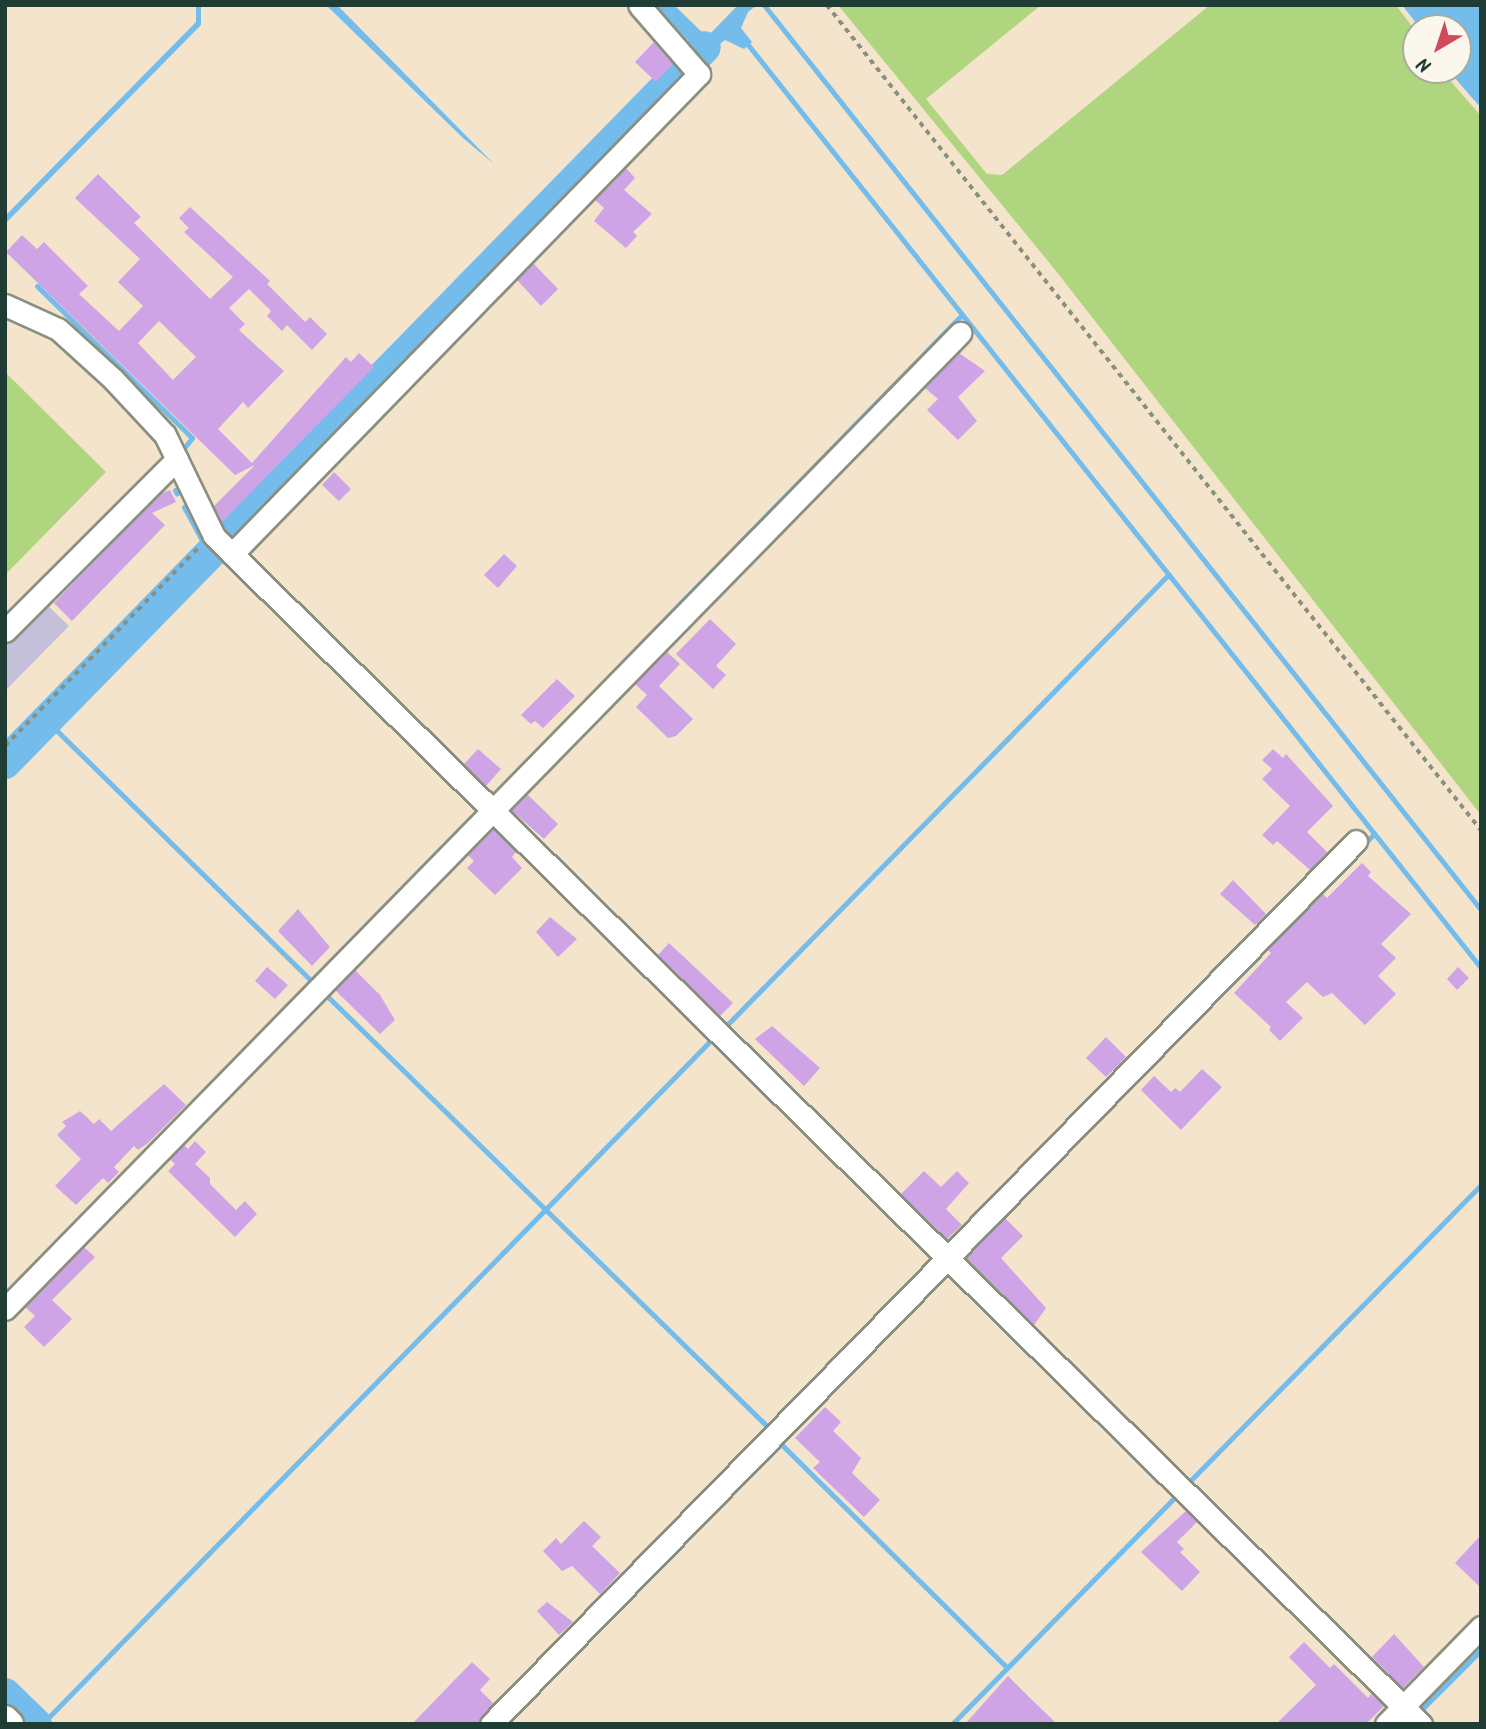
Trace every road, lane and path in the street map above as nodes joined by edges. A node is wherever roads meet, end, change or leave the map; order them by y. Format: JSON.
{"nodes":[{"id":1,"x":639,"y":5,"type":"edge"},
{"id":2,"x":827,"y":5,"type":"edge"},
{"id":3,"x":5,"y":305,"type":"edge"},
{"id":4,"x":960,"y":333,"type":"dead end"},
{"id":5,"x":177,"y":459,"type":"junction"},
{"id":6,"x":217,"y":546,"type":"junction"},
{"id":7,"x":5,"y":631,"type":"edge"},
{"id":8,"x":5,"y":746,"type":"edge"},
{"id":9,"x":486,"y":806,"type":"junction"},
{"id":10,"x":1481,"y":830,"type":"edge"},
{"id":11,"x":1356,"y":841,"type":"dead end"},
{"id":12,"x":945,"y":1258,"type":"junction"},
{"id":13,"x":5,"y":1309,"type":"edge"},
{"id":14,"x":1481,"y":1627,"type":"edge"},
{"id":15,"x":1403,"y":1706,"type":"junction"},
{"id":16,"x":5,"y":1719,"type":"edge"},
{"id":17,"x":10,"y":1724,"type":"edge"},
{"id":18,"x":491,"y":1724,"type":"edge"},
{"id":19,"x":1386,"y":1724,"type":"edge"},
{"id":20,"x":1421,"y":1724,"type":"edge"}],
"edges":[{"from":1,"to":6,"type":"street"},
{"from":2,"to":10,"type":"path"},
{"from":3,"to":5,"type":"street"},
{"from":4,"to":9,"type":"street"},
{"from":5,"to":6,"type":"street"},
{"from":5,"to":7,"type":"street"},
{"from":6,"to":8,"type":"path"},
{"from":6,"to":9,"type":"street"},
{"from":9,"to":12,"type":"street"},
{"from":9,"to":13,"type":"street"},
{"from":11,"to":12,"type":"street"},
{"from":12,"to":15,"type":"street"},
{"from":12,"to":18,"type":"street"},
{"from":14,"to":15,"type":"street"},
{"from":15,"to":19,"type":"street"},
{"from":15,"to":20,"type":"street"},
{"from":16,"to":17,"type":"street"}]}
